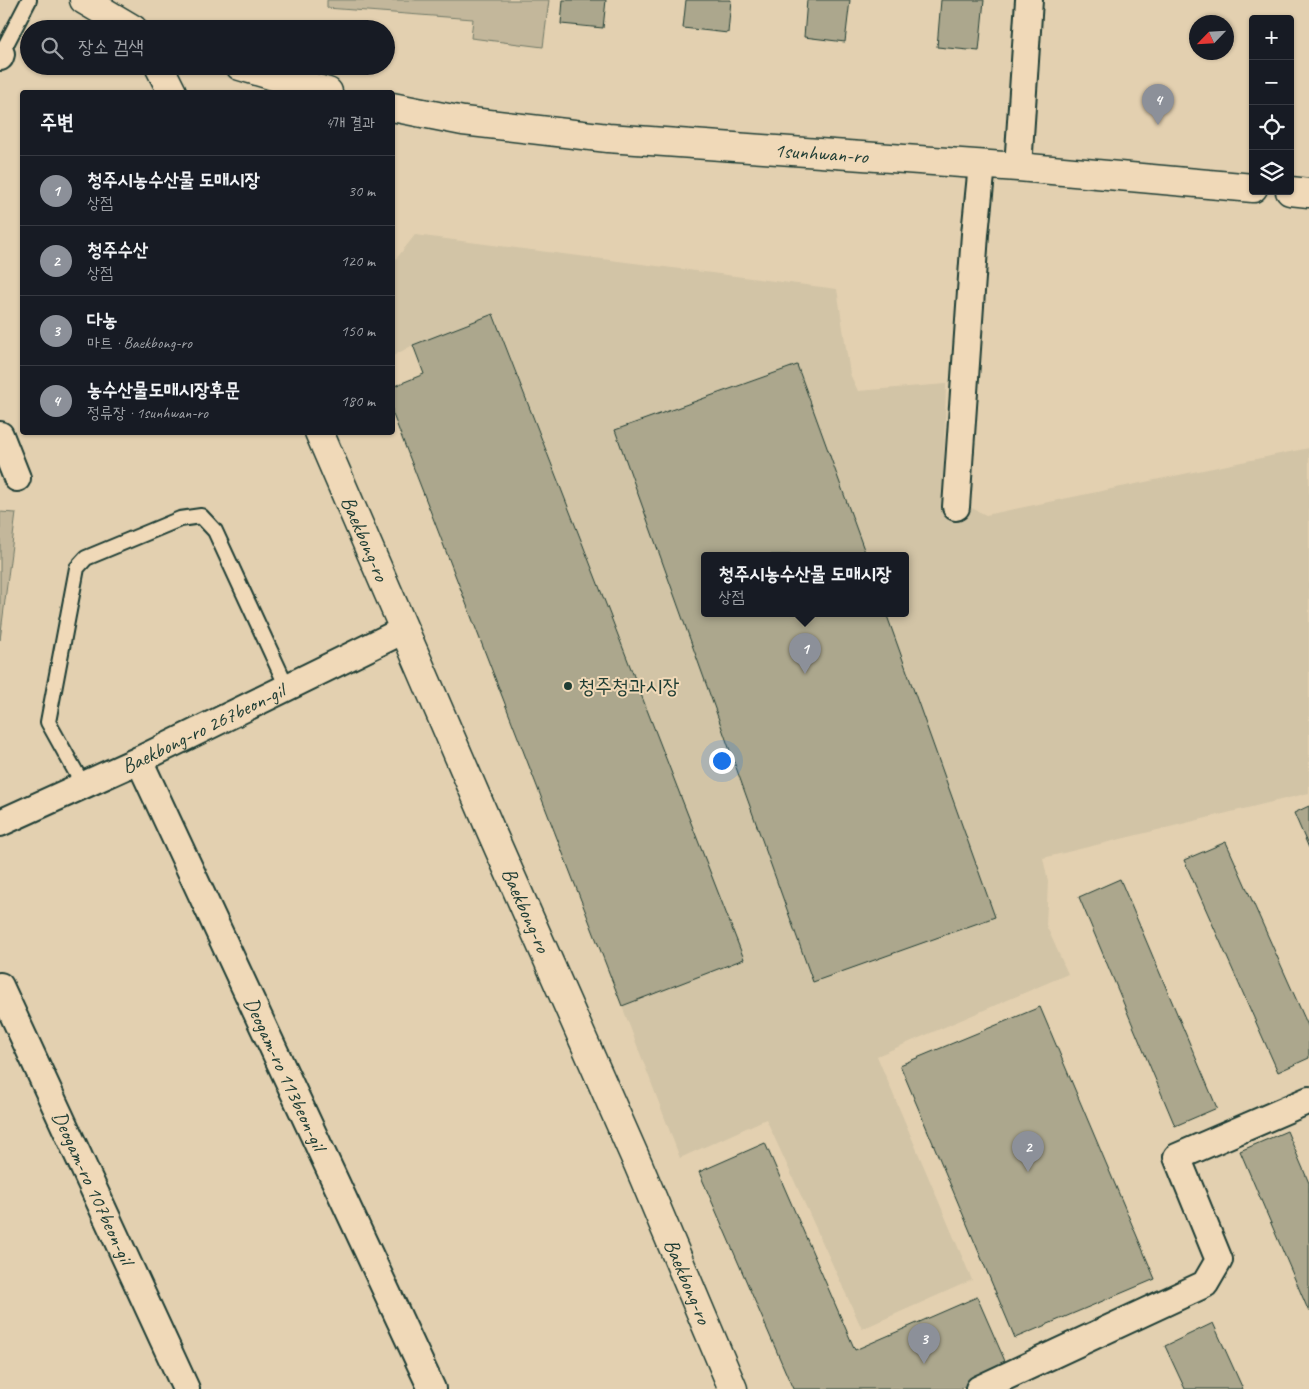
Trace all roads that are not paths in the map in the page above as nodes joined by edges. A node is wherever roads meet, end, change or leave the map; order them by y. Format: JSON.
{"nodes":[{"id":1,"x":29,"y":0,"type":"edge"},
{"id":2,"x":84,"y":0,"type":"edge"},
{"id":3,"x":1029,"y":0,"type":"edge"},
{"id":4,"x":118,"y":20,"type":"edge"},
{"id":5,"x":0,"y":55,"type":"edge"},
{"id":6,"x":164,"y":75,"type":"edge"},
{"id":7,"x":267,"y":75,"type":"edge"},
{"id":8,"x":171,"y":90,"type":"edge"},
{"id":9,"x":318,"y":90,"type":"edge"},
{"id":10,"x":395,"y":108,"type":"edge"},
{"id":11,"x":982,"y":165,"type":"junction"},
{"id":12,"x":1018,"y":168,"type":"junction"},
{"id":13,"x":1249,"y":188,"type":"edge"},
{"id":14,"x":1294,"y":191,"type":"edge"},
{"id":15,"x":1309,"y":193,"type":"edge"},
{"id":16,"x":0,"y":435,"type":"edge"},
{"id":17,"x":320,"y":435,"type":"edge"},
{"id":18,"x":17,"y":478,"type":"dead end"},
{"id":19,"x":956,"y":507,"type":"dead end"},
{"id":20,"x":404,"y":630,"type":"junction"},
{"id":21,"x":287,"y":687,"type":"junction"},
{"id":22,"x":139,"y":760,"type":"junction"},
{"id":23,"x":83,"y":785,"type":"junction"},
{"id":24,"x":0,"y":823,"type":"edge"},
{"id":25,"x":0,"y":986,"type":"edge"},
{"id":26,"x":1309,"y":1100,"type":"edge"},
{"id":27,"x":186,"y":1389,"type":"edge"},
{"id":28,"x":432,"y":1389,"type":"edge"},
{"id":29,"x":733,"y":1389,"type":"edge"},
{"id":30,"x":979,"y":1389,"type":"edge"}],
"edges":[{"from":1,"to":5,"type":"lane"},
{"from":2,"to":4,"type":"street"},
{"from":3,"to":12,"type":"street"},
{"from":6,"to":8,"type":"street"},
{"from":7,"to":9,"type":"street"},
{"from":10,"to":11,"type":"street","name":"1sunhwan-ro"},
{"from":11,"to":12,"type":"street","name":"1sunhwan-ro"},
{"from":11,"to":19,"type":"street"},
{"from":12,"to":13,"type":"street","name":"1sunhwan-ro"},
{"from":14,"to":15,"type":"street"},
{"from":16,"to":18,"type":"street"},
{"from":17,"to":20,"type":"street","name":"Baekbong-ro"},
{"from":20,"to":21,"type":"street","name":"Baekbong-ro 267beon-gil"},
{"from":20,"to":29,"type":"street","name":"Baekbong-ro"},
{"from":21,"to":22,"type":"street","name":"Baekbong-ro 267beon-gil"},
{"from":21,"to":23,"type":"lane"},
{"from":22,"to":23,"type":"street","name":"Baekbong-ro 267beon-gil"},
{"from":22,"to":28,"type":"street","name":"Deogam-ro 113beon-gil"},
{"from":23,"to":24,"type":"street","name":"Baekbong-ro 267beon-gil"},
{"from":25,"to":27,"type":"street","name":"Deogam-ro 107beon-gil"},
{"from":26,"to":30,"type":"street"}]}
